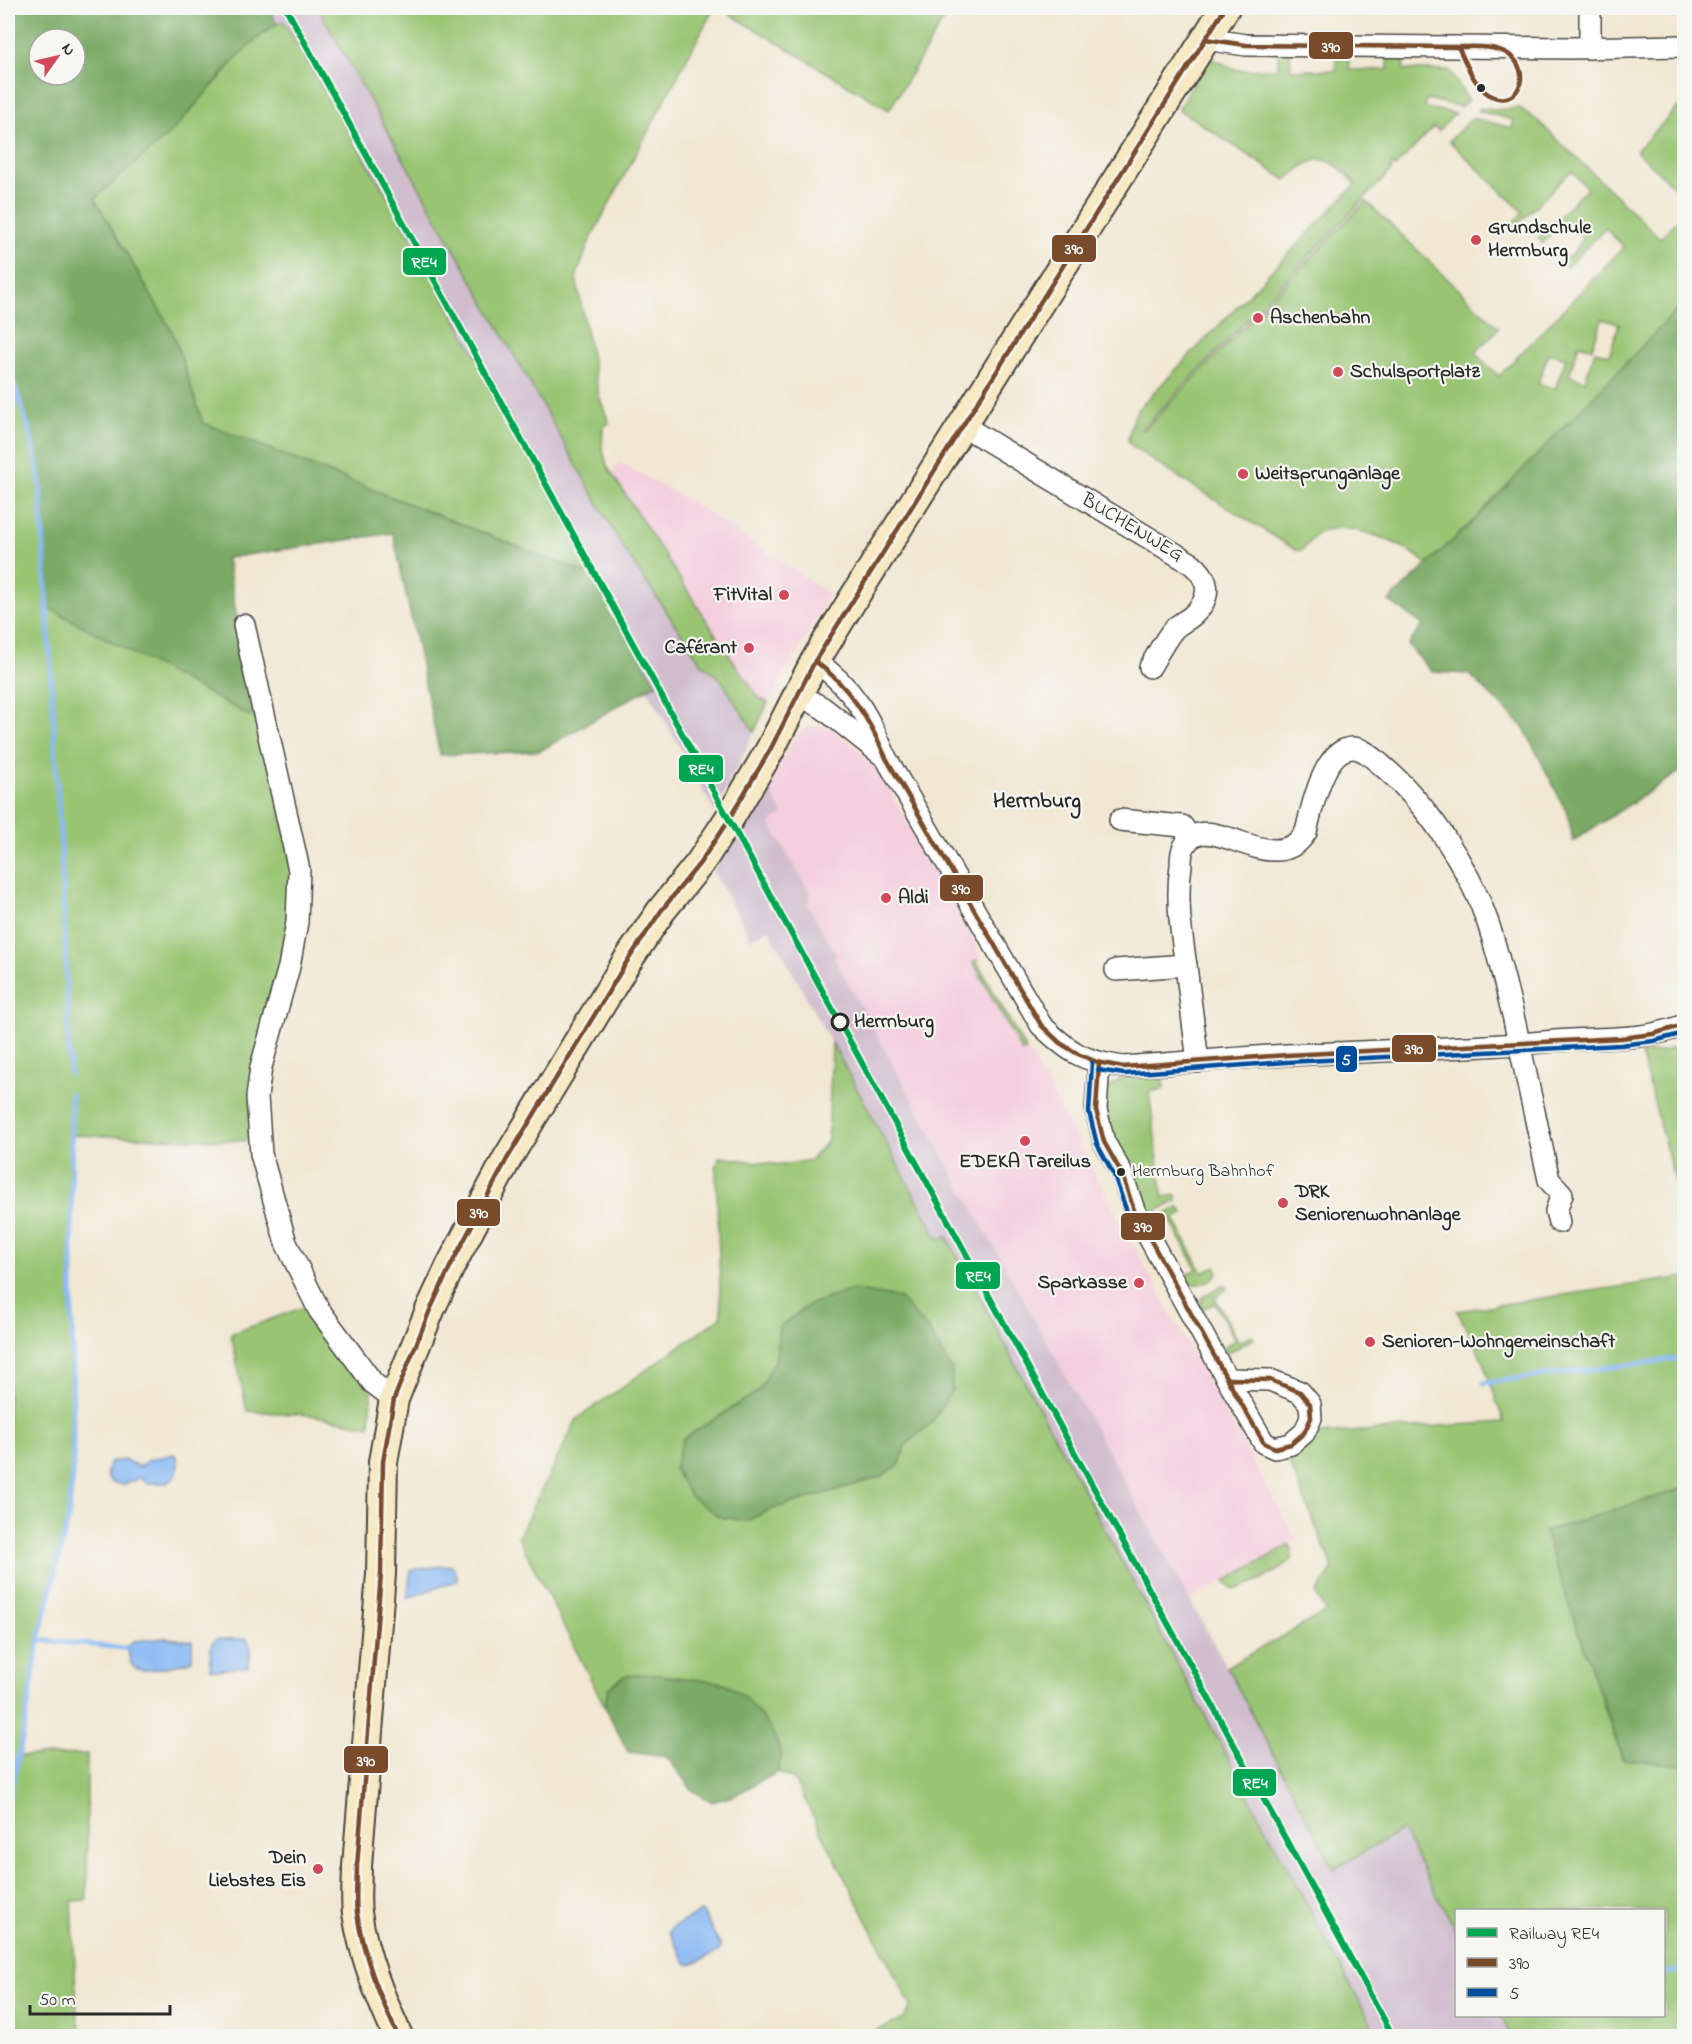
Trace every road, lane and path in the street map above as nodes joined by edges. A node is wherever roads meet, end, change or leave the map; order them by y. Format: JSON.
{"nodes":[{"id":1,"x":1224,"y":8,"type":"edge"},
{"id":2,"x":1590,"y":8,"type":"edge"},
{"id":3,"x":1205,"y":39,"type":"junction"},
{"id":4,"x":1684,"y":46,"type":"edge"},
{"id":5,"x":1590,"y":48,"type":"junction"},
{"id":6,"x":962,"y":425,"type":"junction"},
{"id":7,"x":244,"y":625,"type":"dead end"},
{"id":8,"x":815,"y":661,"type":"junction"},
{"id":9,"x":1150,"y":667,"type":"dead end"},
{"id":10,"x":798,"y":694,"type":"junction"},
{"id":11,"x":886,"y":758,"type":"junction"},
{"id":12,"x":1120,"y":820,"type":"dead end"},
{"id":13,"x":1191,"y":838,"type":"junction"},
{"id":14,"x":1186,"y":965,"type":"junction"},
{"id":15,"x":1116,"y":970,"type":"dead end"},
{"id":16,"x":1684,"y":1025,"type":"edge"},
{"id":17,"x":1520,"y":1044,"type":"junction"},
{"id":18,"x":1198,"y":1062,"type":"junction"},
{"id":19,"x":1099,"y":1063,"type":"junction"},
{"id":20,"x":1558,"y":1222,"type":"dead end"},
{"id":21,"x":1227,"y":1379,"type":"junction"},
{"id":22,"x":394,"y":1399,"type":"junction"},
{"id":23,"x":398,"y":2037,"type":"edge"}],
"edges":[{"from":1,"to":3,"type":"main road"},
{"from":2,"to":5,"type":"street"},
{"from":3,"to":5,"type":"street"},
{"from":3,"to":6,"type":"main road"},
{"from":4,"to":5,"type":"street"},
{"from":6,"to":8,"type":"main road"},
{"from":6,"to":9,"type":"street","name":"BUCHENWEG"},
{"from":7,"to":22,"type":"street"},
{"from":8,"to":10,"type":"main road"},
{"from":8,"to":11,"type":"street"},
{"from":10,"to":11,"type":"street"},
{"from":10,"to":22,"type":"main road"},
{"from":11,"to":19,"type":"street"},
{"from":12,"to":13,"type":"street"},
{"from":13,"to":14,"type":"street"},
{"from":13,"to":17,"type":"street"},
{"from":14,"to":15,"type":"street"},
{"from":14,"to":18,"type":"street"},
{"from":16,"to":17,"type":"street"},
{"from":17,"to":18,"type":"street"},
{"from":17,"to":20,"type":"street"},
{"from":18,"to":19,"type":"street"},
{"from":19,"to":21,"type":"street"},
{"from":21,"to":21,"type":"street"},
{"from":22,"to":23,"type":"main road"}]}
